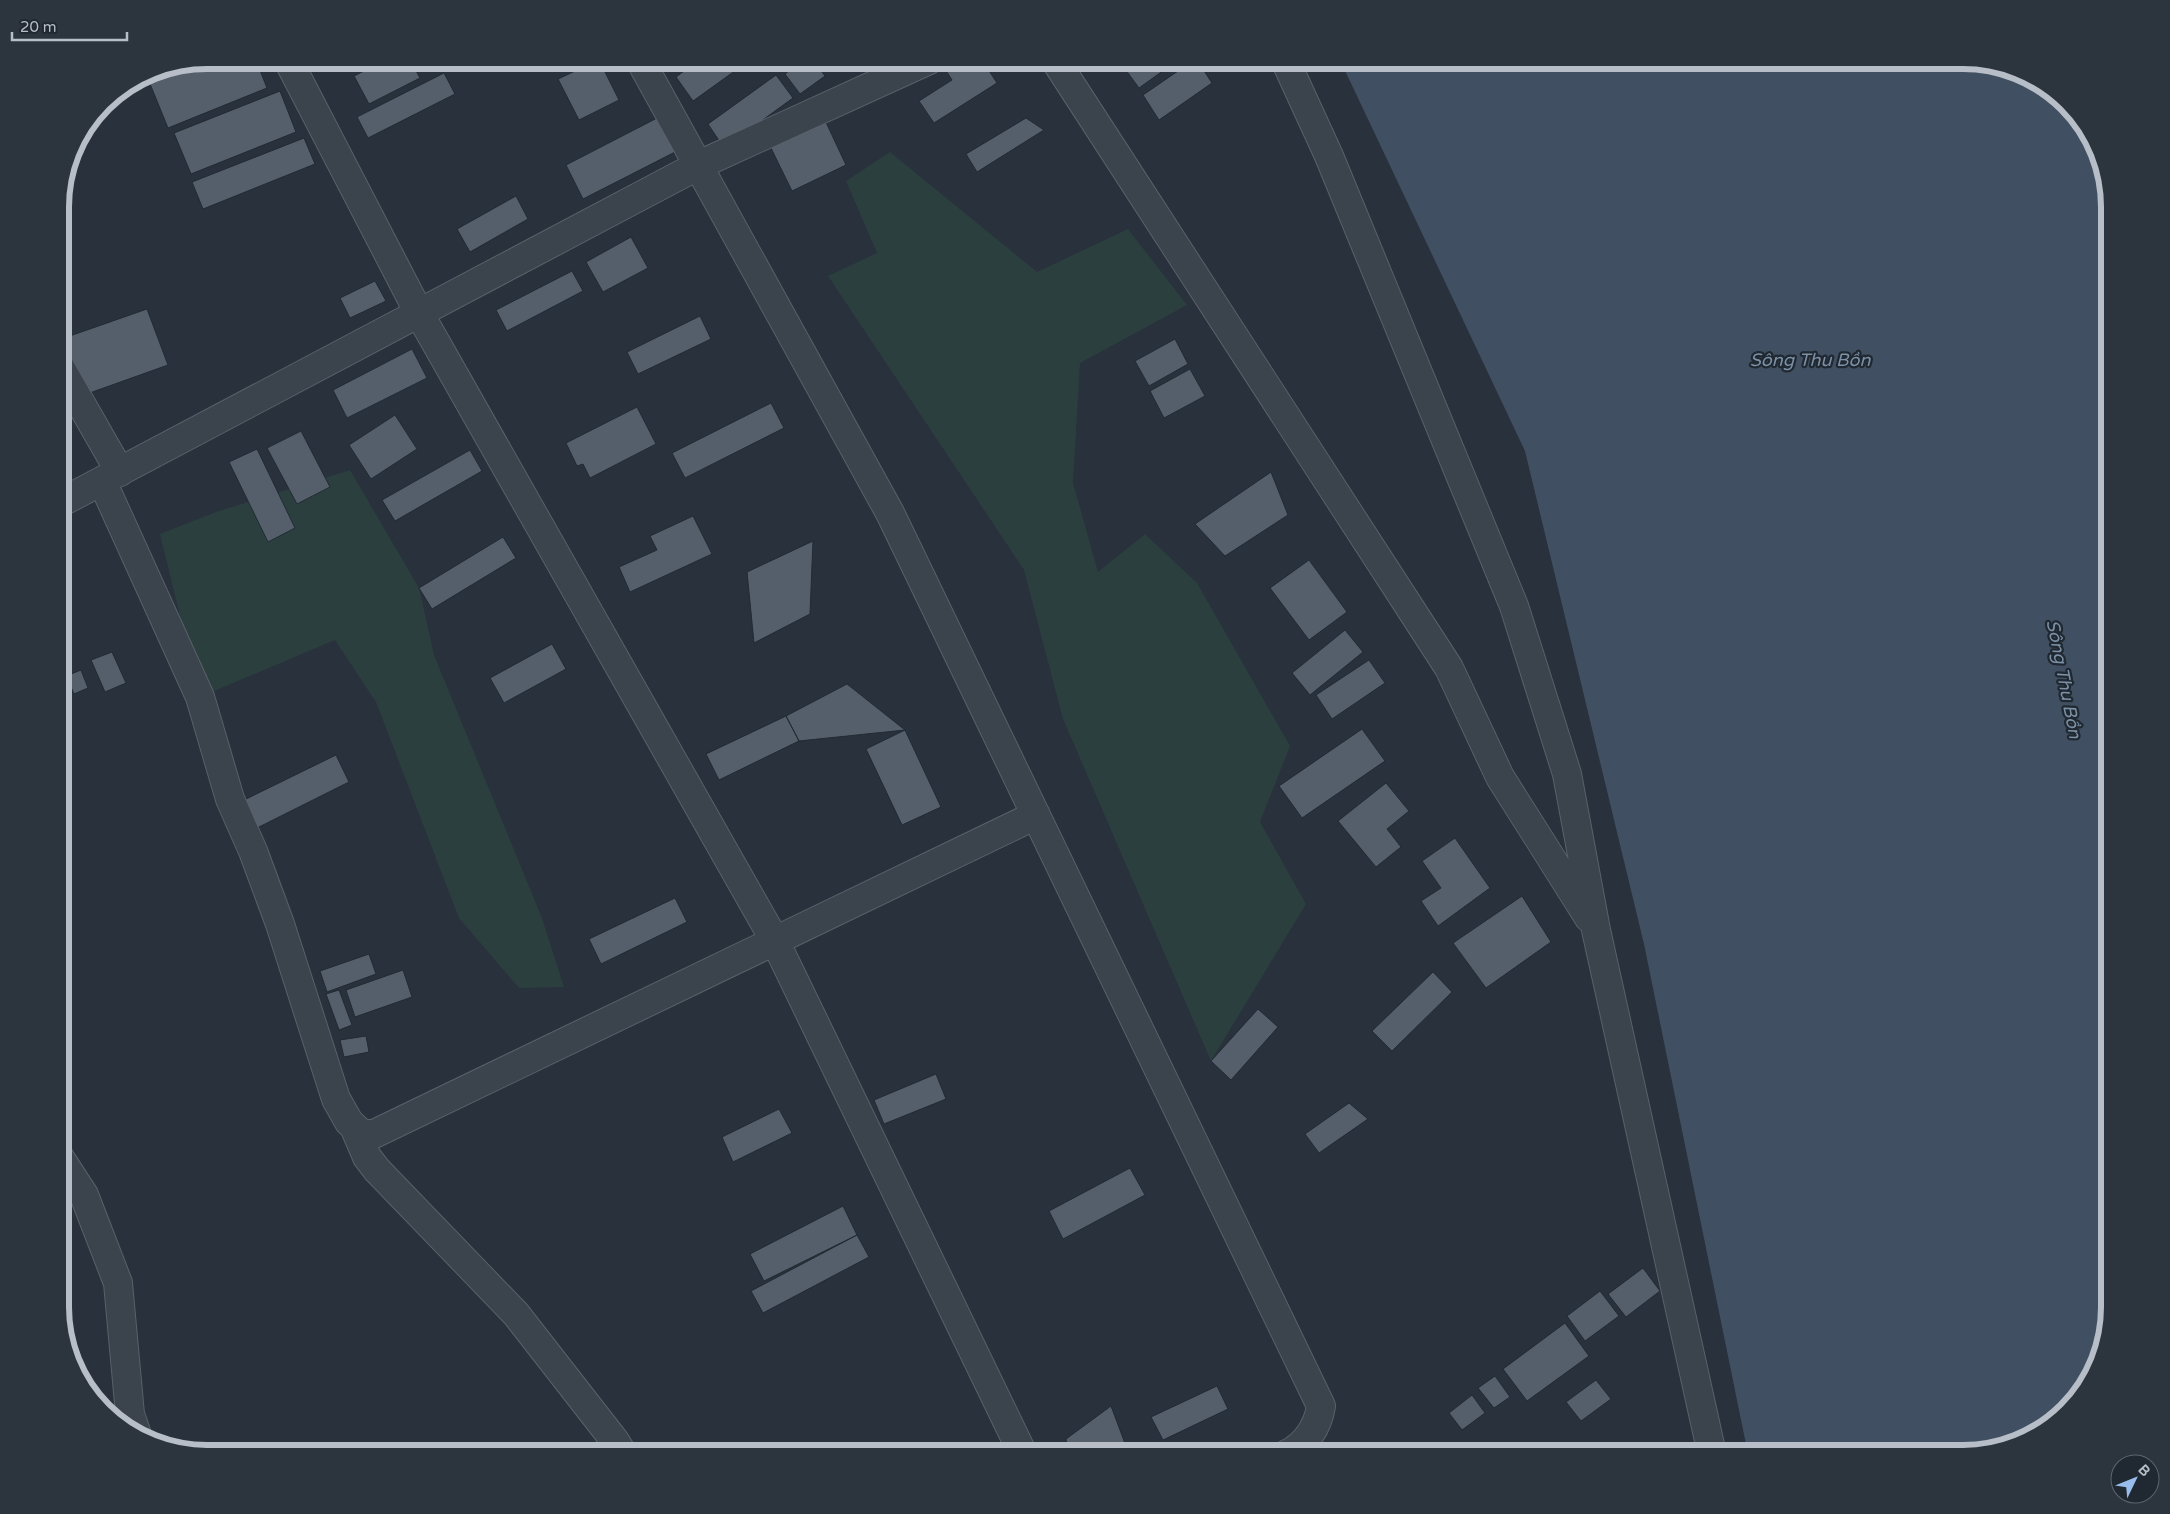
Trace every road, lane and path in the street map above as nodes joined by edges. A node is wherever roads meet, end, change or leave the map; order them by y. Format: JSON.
{"nodes":[{"id":1,"x":293,"y":69,"type":"edge"},
{"id":2,"x":645,"y":69,"type":"edge"},
{"id":3,"x":909,"y":69,"type":"edge"},
{"id":4,"x":1061,"y":69,"type":"edge"},
{"id":5,"x":1289,"y":69,"type":"edge"},
{"id":6,"x":699,"y":165,"type":"junction"},
{"id":7,"x":419,"y":312,"type":"junction"},
{"id":8,"x":69,"y":386,"type":"edge"},
{"id":9,"x":111,"y":477,"type":"junction"},
{"id":10,"x":69,"y":498,"type":"edge"},
{"id":11,"x":1036,"y":815,"type":"junction"},
{"id":12,"x":1596,"y":930,"type":"junction"},
{"id":13,"x":775,"y":941,"type":"junction"},
{"id":14,"x":356,"y":1129,"type":"junction"},
{"id":15,"x":69,"y":1172,"type":"edge"},
{"id":16,"x":133,"y":1424,"type":"edge"},
{"id":17,"x":616,"y":1445,"type":"edge"},
{"id":18,"x":1019,"y":1445,"type":"edge"},
{"id":19,"x":1300,"y":1445,"type":"edge"},
{"id":20,"x":1710,"y":1445,"type":"edge"}],
"edges":[{"from":1,"to":7,"type":"street"},
{"from":2,"to":6,"type":"street"},
{"from":3,"to":6,"type":"street"},
{"from":4,"to":12,"type":"street"},
{"from":5,"to":12,"type":"street"},
{"from":6,"to":7,"type":"street"},
{"from":6,"to":11,"type":"street"},
{"from":7,"to":9,"type":"street"},
{"from":7,"to":13,"type":"street"},
{"from":8,"to":9,"type":"street"},
{"from":9,"to":10,"type":"street"},
{"from":9,"to":14,"type":"street"},
{"from":11,"to":13,"type":"street"},
{"from":11,"to":19,"type":"street"},
{"from":12,"to":20,"type":"street"},
{"from":13,"to":14,"type":"street"},
{"from":13,"to":18,"type":"street"},
{"from":14,"to":17,"type":"street"},
{"from":15,"to":16,"type":"street"}]}
